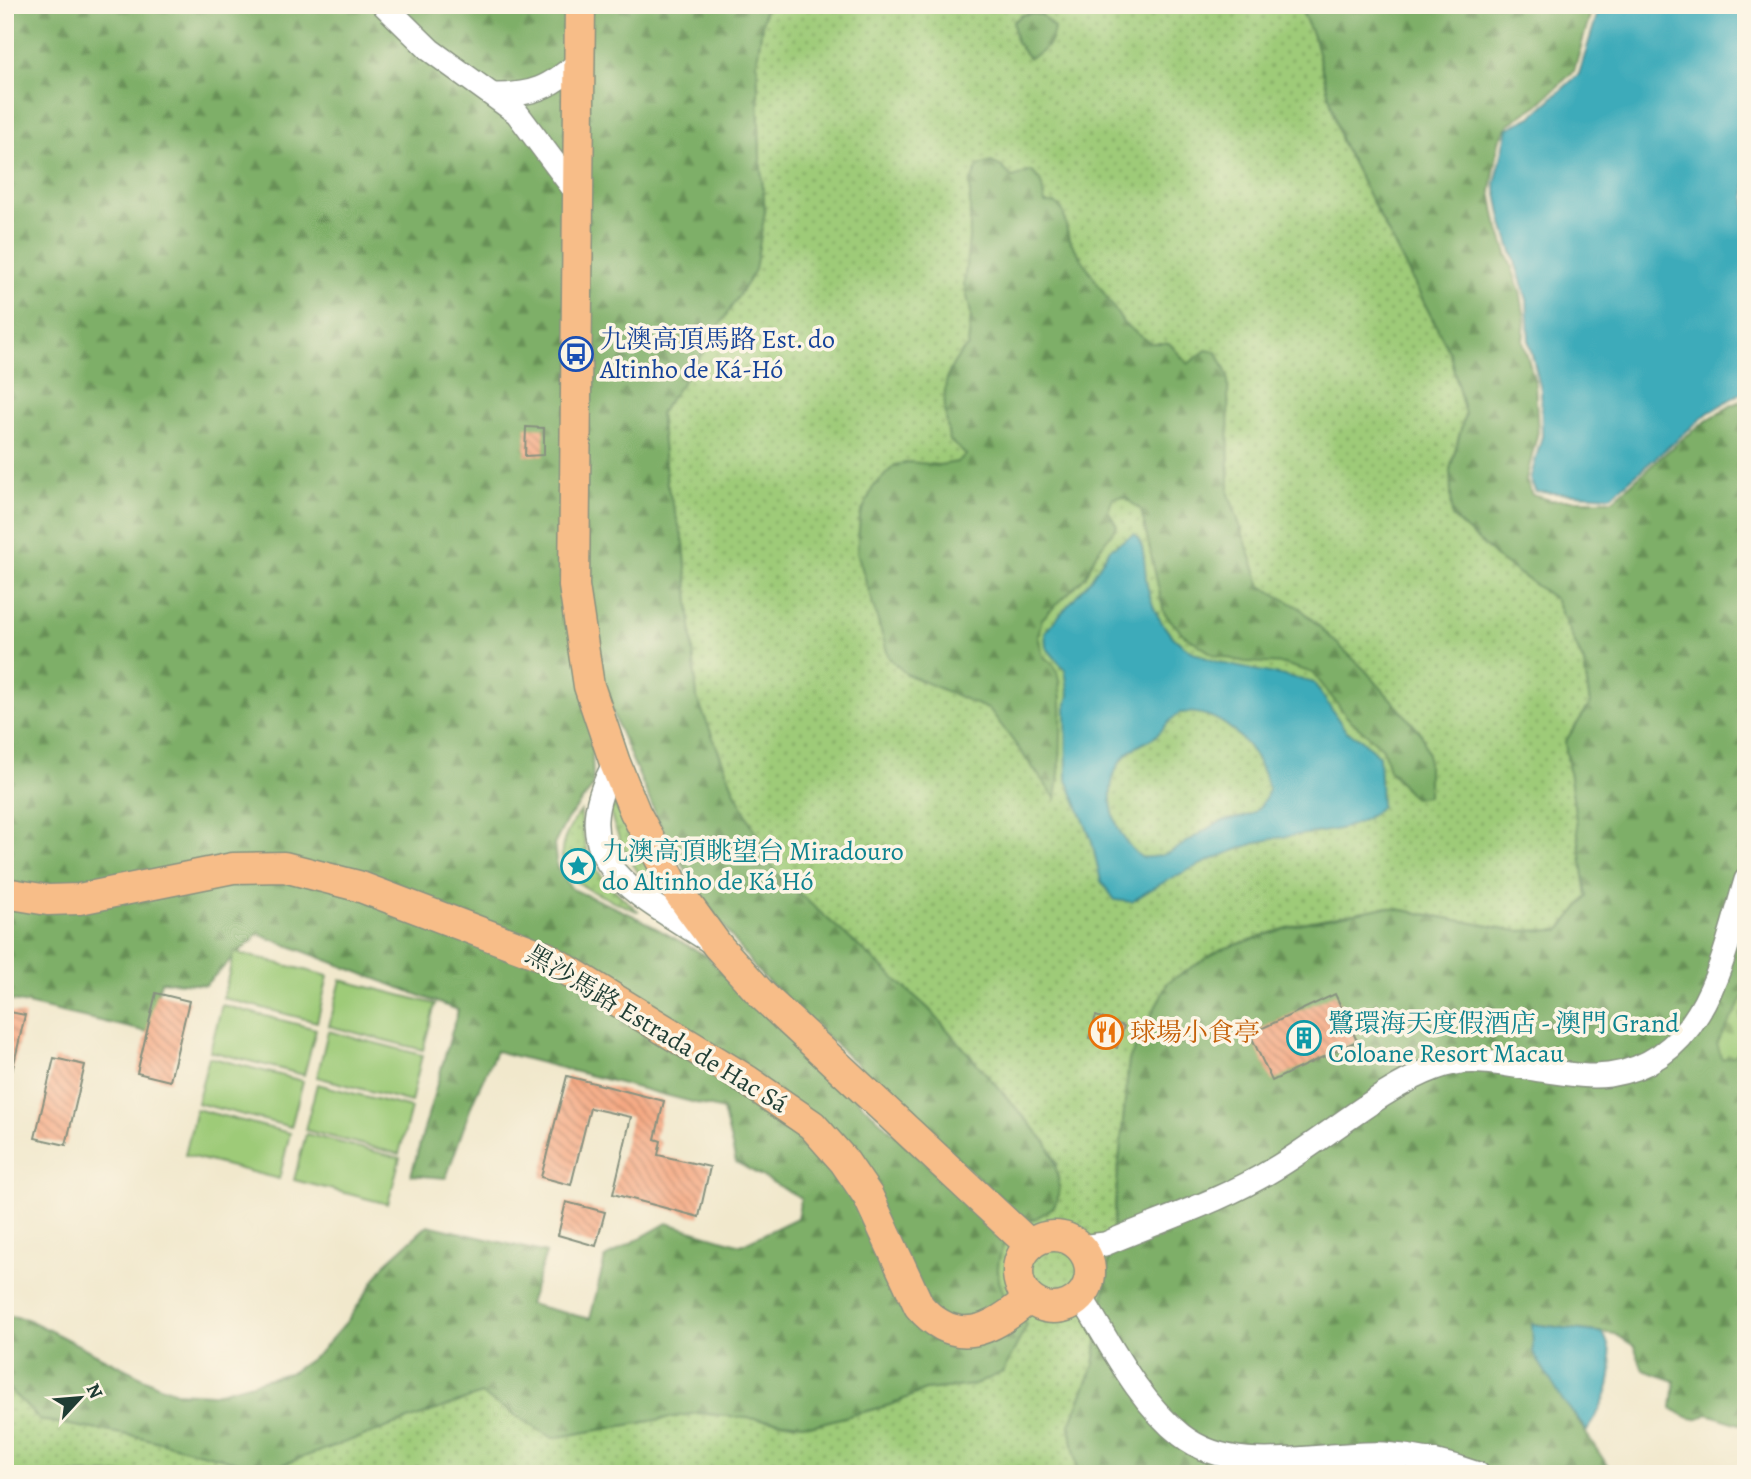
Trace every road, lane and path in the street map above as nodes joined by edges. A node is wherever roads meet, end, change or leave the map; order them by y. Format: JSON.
{"nodes":[{"id":1,"x":384,"y":5,"type":"edge"},
{"id":2,"x":580,"y":5,"type":"edge"},
{"id":3,"x":579,"y":62,"type":"junction"},
{"id":4,"x":494,"y":95,"type":"junction"},
{"id":5,"x":577,"y":193,"type":"junction"},
{"id":6,"x":615,"y":763,"type":"junction"},
{"id":7,"x":1746,"y":880,"type":"edge"},
{"id":8,"x":5,"y":892,"type":"edge"},
{"id":9,"x":717,"y":946,"type":"junction"},
{"id":10,"x":1030,"y":1245,"type":"junction"},
{"id":11,"x":1091,"y":1252,"type":"junction"},
{"id":12,"x":1081,"y":1297,"type":"junction"},
{"id":13,"x":1028,"y":1299,"type":"junction"},
{"id":14,"x":1478,"y":1474,"type":"edge"}],
"edges":[{"from":1,"to":4,"type":"street"},
{"from":2,"to":3,"type":"main road"},
{"from":3,"to":4,"type":"street"},
{"from":3,"to":5,"type":"main road"},
{"from":4,"to":5,"type":"street"},
{"from":5,"to":6,"type":"main road"},
{"from":6,"to":9,"type":"main road"},
{"from":6,"to":9,"type":"street"},
{"from":7,"to":11,"type":"street"},
{"from":8,"to":13,"type":"main road","name":"黑沙馬路 Estrada de Hac Sá"},
{"from":9,"to":10,"type":"main road"},
{"from":10,"to":11,"type":"main road"},
{"from":10,"to":13,"type":"main road"},
{"from":11,"to":12,"type":"main road"},
{"from":12,"to":13,"type":"main road"},
{"from":12,"to":14,"type":"street"}]}
